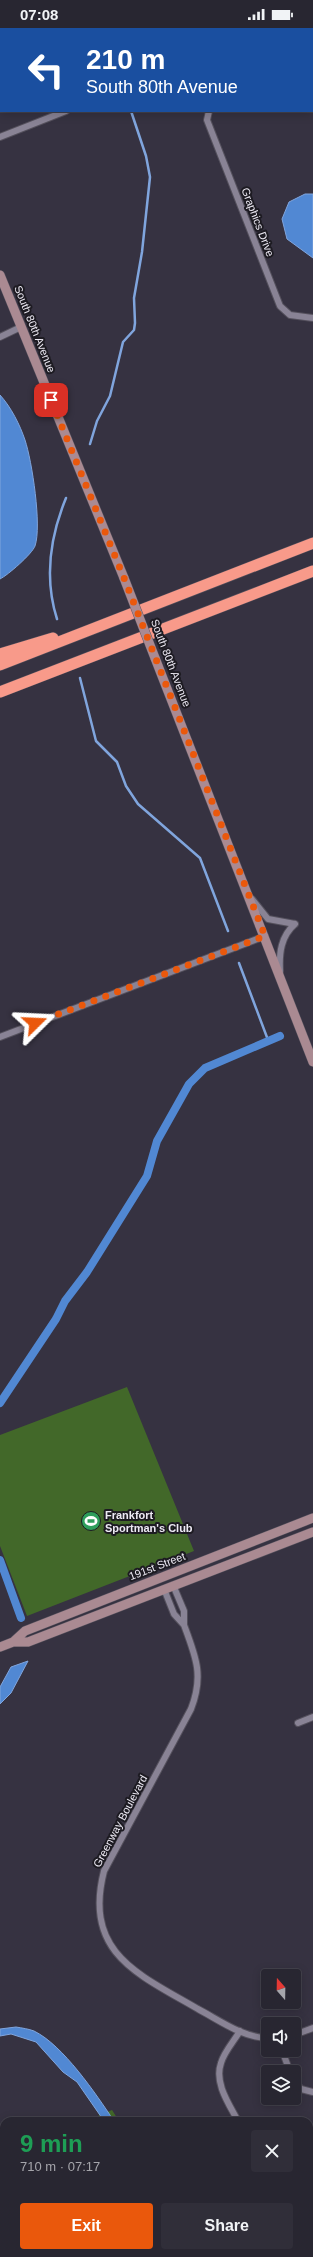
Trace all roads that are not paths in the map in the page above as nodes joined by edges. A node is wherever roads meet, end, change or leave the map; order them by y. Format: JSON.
{"nodes":[{"id":1,"x":63,"y":112,"type":"edge"},
{"id":2,"x":209,"y":112,"type":"edge"},
{"id":3,"x":0,"y":136,"type":"edge"},
{"id":4,"x":0,"y":275,"type":"edge"},
{"id":5,"x":313,"y":318,"type":"edge"},
{"id":6,"x":21,"y":326,"type":"junction"},
{"id":7,"x":0,"y":337,"type":"edge"},
{"id":8,"x":313,"y":543,"type":"edge"},
{"id":9,"x":313,"y":571,"type":"edge"},
{"id":10,"x":100,"y":626,"type":"junction"},
{"id":11,"x":0,"y":654,"type":"edge"},
{"id":12,"x":0,"y":665,"type":"edge"},
{"id":13,"x":0,"y":692,"type":"edge"},
{"id":14,"x":249,"y":894,"type":"junction"},
{"id":15,"x":265,"y":936,"type":"junction"},
{"id":16,"x":281,"y":975,"type":"junction"},
{"id":17,"x":0,"y":1037,"type":"edge"},
{"id":18,"x":313,"y":1062,"type":"edge"},
{"id":19,"x":313,"y":1518,"type":"edge"},
{"id":20,"x":313,"y":1532,"type":"edge"},
{"id":21,"x":173,"y":1585,"type":"junction"},
{"id":22,"x":164,"y":1589,"type":"junction"},
{"id":23,"x":184,"y":1625,"type":"junction"},
{"id":24,"x":13,"y":1642,"type":"junction"},
{"id":25,"x":0,"y":1647,"type":"edge"},
{"id":26,"x":313,"y":1717,"type":"edge"},
{"id":27,"x":298,"y":1723,"type":"dead end"},
{"id":28,"x":313,"y":2028,"type":"edge"},
{"id":29,"x":240,"y":2031,"type":"junction"},
{"id":30,"x":301,"y":2032,"type":"edge"},
{"id":31,"x":261,"y":2037,"type":"edge"},
{"id":32,"x":301,"y":2089,"type":"edge"},
{"id":33,"x":313,"y":2092,"type":"edge"},
{"id":34,"x":236,"y":2117,"type":"edge"}],
"edges":[{"from":1,"to":3,"type":"street"},
{"from":2,"to":5,"type":"street","name":"Graphics Drive"},
{"from":4,"to":6,"type":"street","name":"South 80th Avenue"},
{"from":6,"to":7,"type":"street"},
{"from":6,"to":14,"type":"street","name":"South 80th Avenue","bridge":true},
{"from":8,"to":10,"type":"highway"},
{"from":9,"to":13,"type":"highway"},
{"from":10,"to":11,"type":"highway"},
{"from":10,"to":12,"type":"highway"},
{"from":14,"to":15,"type":"street","name":"South 80th Avenue"},
{"from":14,"to":16,"type":"street"},
{"from":15,"to":16,"type":"street","name":"South 80th Avenue"},
{"from":15,"to":17,"type":"street"},
{"from":16,"to":18,"type":"street","name":"South 80th Avenue"},
{"from":19,"to":24,"type":"street","name":"191st Street"},
{"from":20,"to":21,"type":"street","name":"191st Street"},
{"from":21,"to":22,"type":"street","name":"191st Street"},
{"from":21,"to":23,"type":"street","name":"Greenway Boulevard"},
{"from":22,"to":23,"type":"street","name":"Greenway Boulevard"},
{"from":22,"to":24,"type":"street","name":"191st Street"},
{"from":23,"to":29,"type":"street","name":"Greenway Boulevard"},
{"from":24,"to":25,"type":"street","name":"191st Street"},
{"from":26,"to":27,"type":"street"},
{"from":28,"to":30,"type":"street"},
{"from":29,"to":31,"type":"street","name":"Greenway Boulevard"},
{"from":29,"to":34,"type":"street"},
{"from":32,"to":33,"type":"street"}]}
